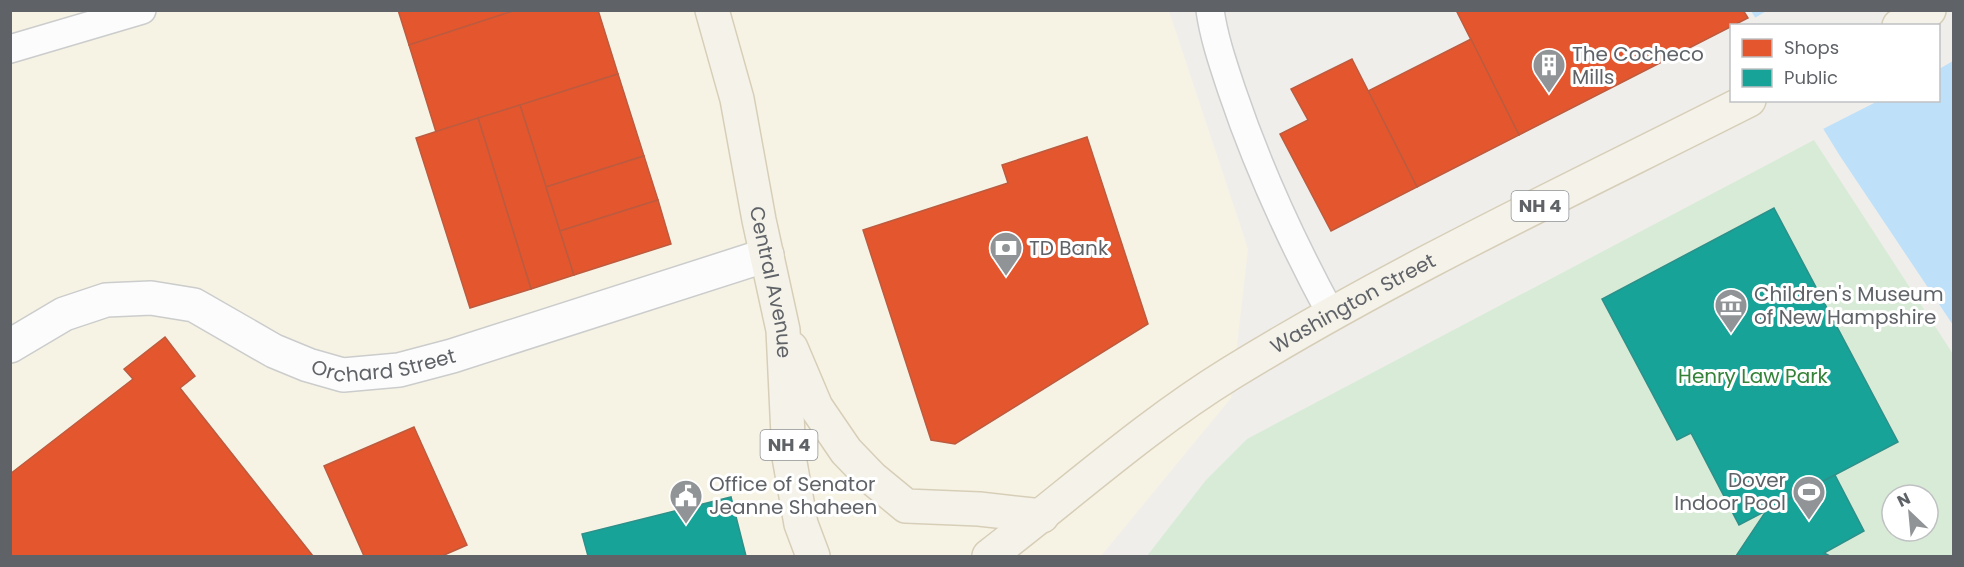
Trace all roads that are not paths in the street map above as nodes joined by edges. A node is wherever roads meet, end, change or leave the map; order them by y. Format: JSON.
{"nodes":[{"id":1,"x":142,"y":10,"type":"edge"},
{"id":2,"x":712,"y":10,"type":"edge"},
{"id":3,"x":1210,"y":10,"type":"edge"},
{"id":4,"x":1929,"y":10,"type":"edge"},
{"id":5,"x":1903,"y":24,"type":"edge"},
{"id":6,"x":10,"y":49,"type":"edge"},
{"id":7,"x":1745,"y":102,"type":"edge"},
{"id":8,"x":767,"y":255,"type":"junction"},
{"id":9,"x":1331,"y":314,"type":"junction"},
{"id":10,"x":783,"y":330,"type":"junction"},
{"id":11,"x":10,"y":346,"type":"edge"},
{"id":12,"x":1042,"y":516,"type":"junction"},
{"id":13,"x":813,"y":556,"type":"edge"},
{"id":14,"x":989,"y":556,"type":"edge"}],
"edges":[{"from":1,"to":6,"type":"lane"},
{"from":2,"to":8,"type":"main road","name":"Central Avenue","number":"NH 4"},
{"from":3,"to":9,"type":"lane"},
{"from":4,"to":5,"type":"main road"},
{"from":7,"to":9,"type":"main road","name":"Washington Street","number":"NH 4"},
{"from":8,"to":10,"type":"main road","name":"Central Avenue","number":"NH 4"},
{"from":8,"to":11,"type":"street","name":"Orchard Street"},
{"from":9,"to":12,"type":"main road","name":"Washington Street","number":"NH 4"},
{"from":10,"to":12,"type":"main road"},
{"from":10,"to":13,"type":"main road","name":"Central Avenue","number":"NH 4"},
{"from":12,"to":14,"type":"main road","name":"Washington Street","number":"NH 4"}]}
